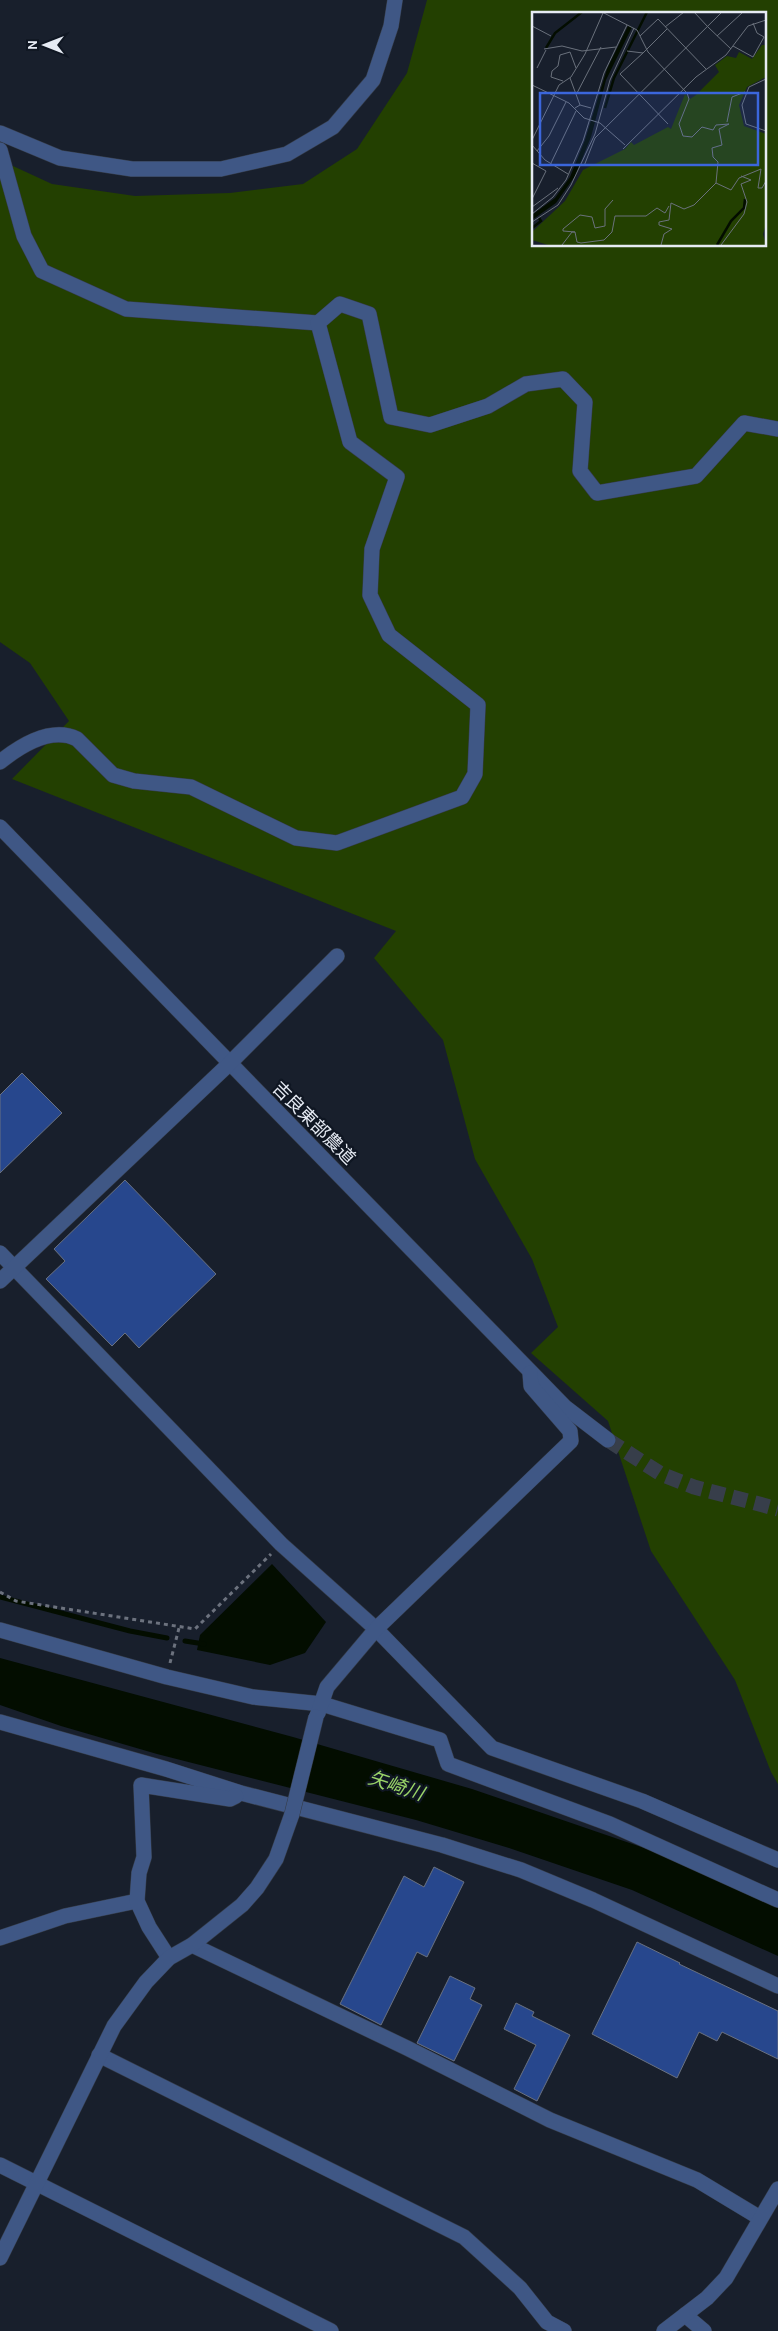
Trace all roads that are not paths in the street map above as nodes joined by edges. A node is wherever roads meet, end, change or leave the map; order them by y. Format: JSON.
{"nodes":[{"id":1,"x":395,"y":0,"type":"edge"},
{"id":2,"x":0,"y":133,"type":"edge"},
{"id":3,"x":0,"y":150,"type":"edge"},
{"id":4,"x":318,"y":323,"type":"junction"},
{"id":5,"x":778,"y":429,"type":"edge"},
{"id":6,"x":0,"y":762,"type":"edge"},
{"id":7,"x":0,"y":827,"type":"edge"},
{"id":8,"x":337,"y":956,"type":"dead end"},
{"id":9,"x":230,"y":1064,"type":"junction"},
{"id":10,"x":0,"y":1254,"type":"edge"},
{"id":11,"x":14,"y":1268,"type":"junction"},
{"id":12,"x":0,"y":1281,"type":"edge"},
{"id":13,"x":530,"y":1369,"type":"junction"},
{"id":14,"x":608,"y":1440,"type":"tunnel mouth"},
{"id":15,"x":376,"y":1629,"type":"junction"},
{"id":16,"x":0,"y":1630,"type":"edge"},
{"id":17,"x":319,"y":1710,"type":"junction"},
{"id":18,"x":0,"y":1722,"type":"edge"},
{"id":19,"x":241,"y":1793,"type":"junction"},
{"id":20,"x":778,"y":1860,"type":"edge"},
{"id":21,"x":778,"y":1900,"type":"edge"},
{"id":22,"x":137,"y":1901,"type":"junction"},
{"id":23,"x":1,"y":1936,"type":"edge"},
{"id":24,"x":192,"y":1946,"type":"junction"},
{"id":25,"x":169,"y":1958,"type":"junction"},
{"id":26,"x":778,"y":1986,"type":"edge"},
{"id":27,"x":99,"y":2055,"type":"junction"},
{"id":28,"x":0,"y":2165,"type":"edge"},
{"id":29,"x":37,"y":2183,"type":"junction"},
{"id":30,"x":778,"y":2189,"type":"edge"},
{"id":31,"x":760,"y":2218,"type":"junction"},
{"id":32,"x":0,"y":2258,"type":"edge"},
{"id":33,"x":685,"y":2315,"type":"junction"},
{"id":34,"x":331,"y":2331,"type":"edge"},
{"id":35,"x":564,"y":2331,"type":"edge"},
{"id":36,"x":664,"y":2331,"type":"edge"},
{"id":37,"x":704,"y":2331,"type":"edge"}],
"edges":[{"from":1,"to":2,"type":"street"},
{"from":3,"to":4,"type":"street"},
{"from":4,"to":5,"type":"street"},
{"from":4,"to":6,"type":"street"},
{"from":7,"to":9,"type":"street","name":"吉良東部農道"},
{"from":8,"to":9,"type":"street"},
{"from":9,"to":11,"type":"street"},
{"from":9,"to":13,"type":"street","name":"吉良東部農道"},
{"from":10,"to":11,"type":"street"},
{"from":11,"to":12,"type":"street"},
{"from":11,"to":15,"type":"street"},
{"from":13,"to":14,"type":"street","name":"吉良東部農道"},
{"from":13,"to":15,"type":"street"},
{"from":15,"to":17,"type":"street"},
{"from":15,"to":20,"type":"street"},
{"from":16,"to":17,"type":"street"},
{"from":17,"to":21,"type":"street"},
{"from":17,"to":24,"type":"street","bridge":true},
{"from":18,"to":19,"type":"street"},
{"from":19,"to":22,"type":"street"},
{"from":19,"to":26,"type":"street"},
{"from":22,"to":23,"type":"street"},
{"from":22,"to":25,"type":"street"},
{"from":24,"to":25,"type":"street"},
{"from":24,"to":31,"type":"street"},
{"from":25,"to":27,"type":"street"},
{"from":27,"to":29,"type":"street"},
{"from":27,"to":35,"type":"street"},
{"from":28,"to":29,"type":"street"},
{"from":29,"to":32,"type":"street"},
{"from":29,"to":34,"type":"street"},
{"from":30,"to":31,"type":"street"},
{"from":31,"to":33,"type":"street"},
{"from":33,"to":36,"type":"street"},
{"from":33,"to":37,"type":"street"}]}
